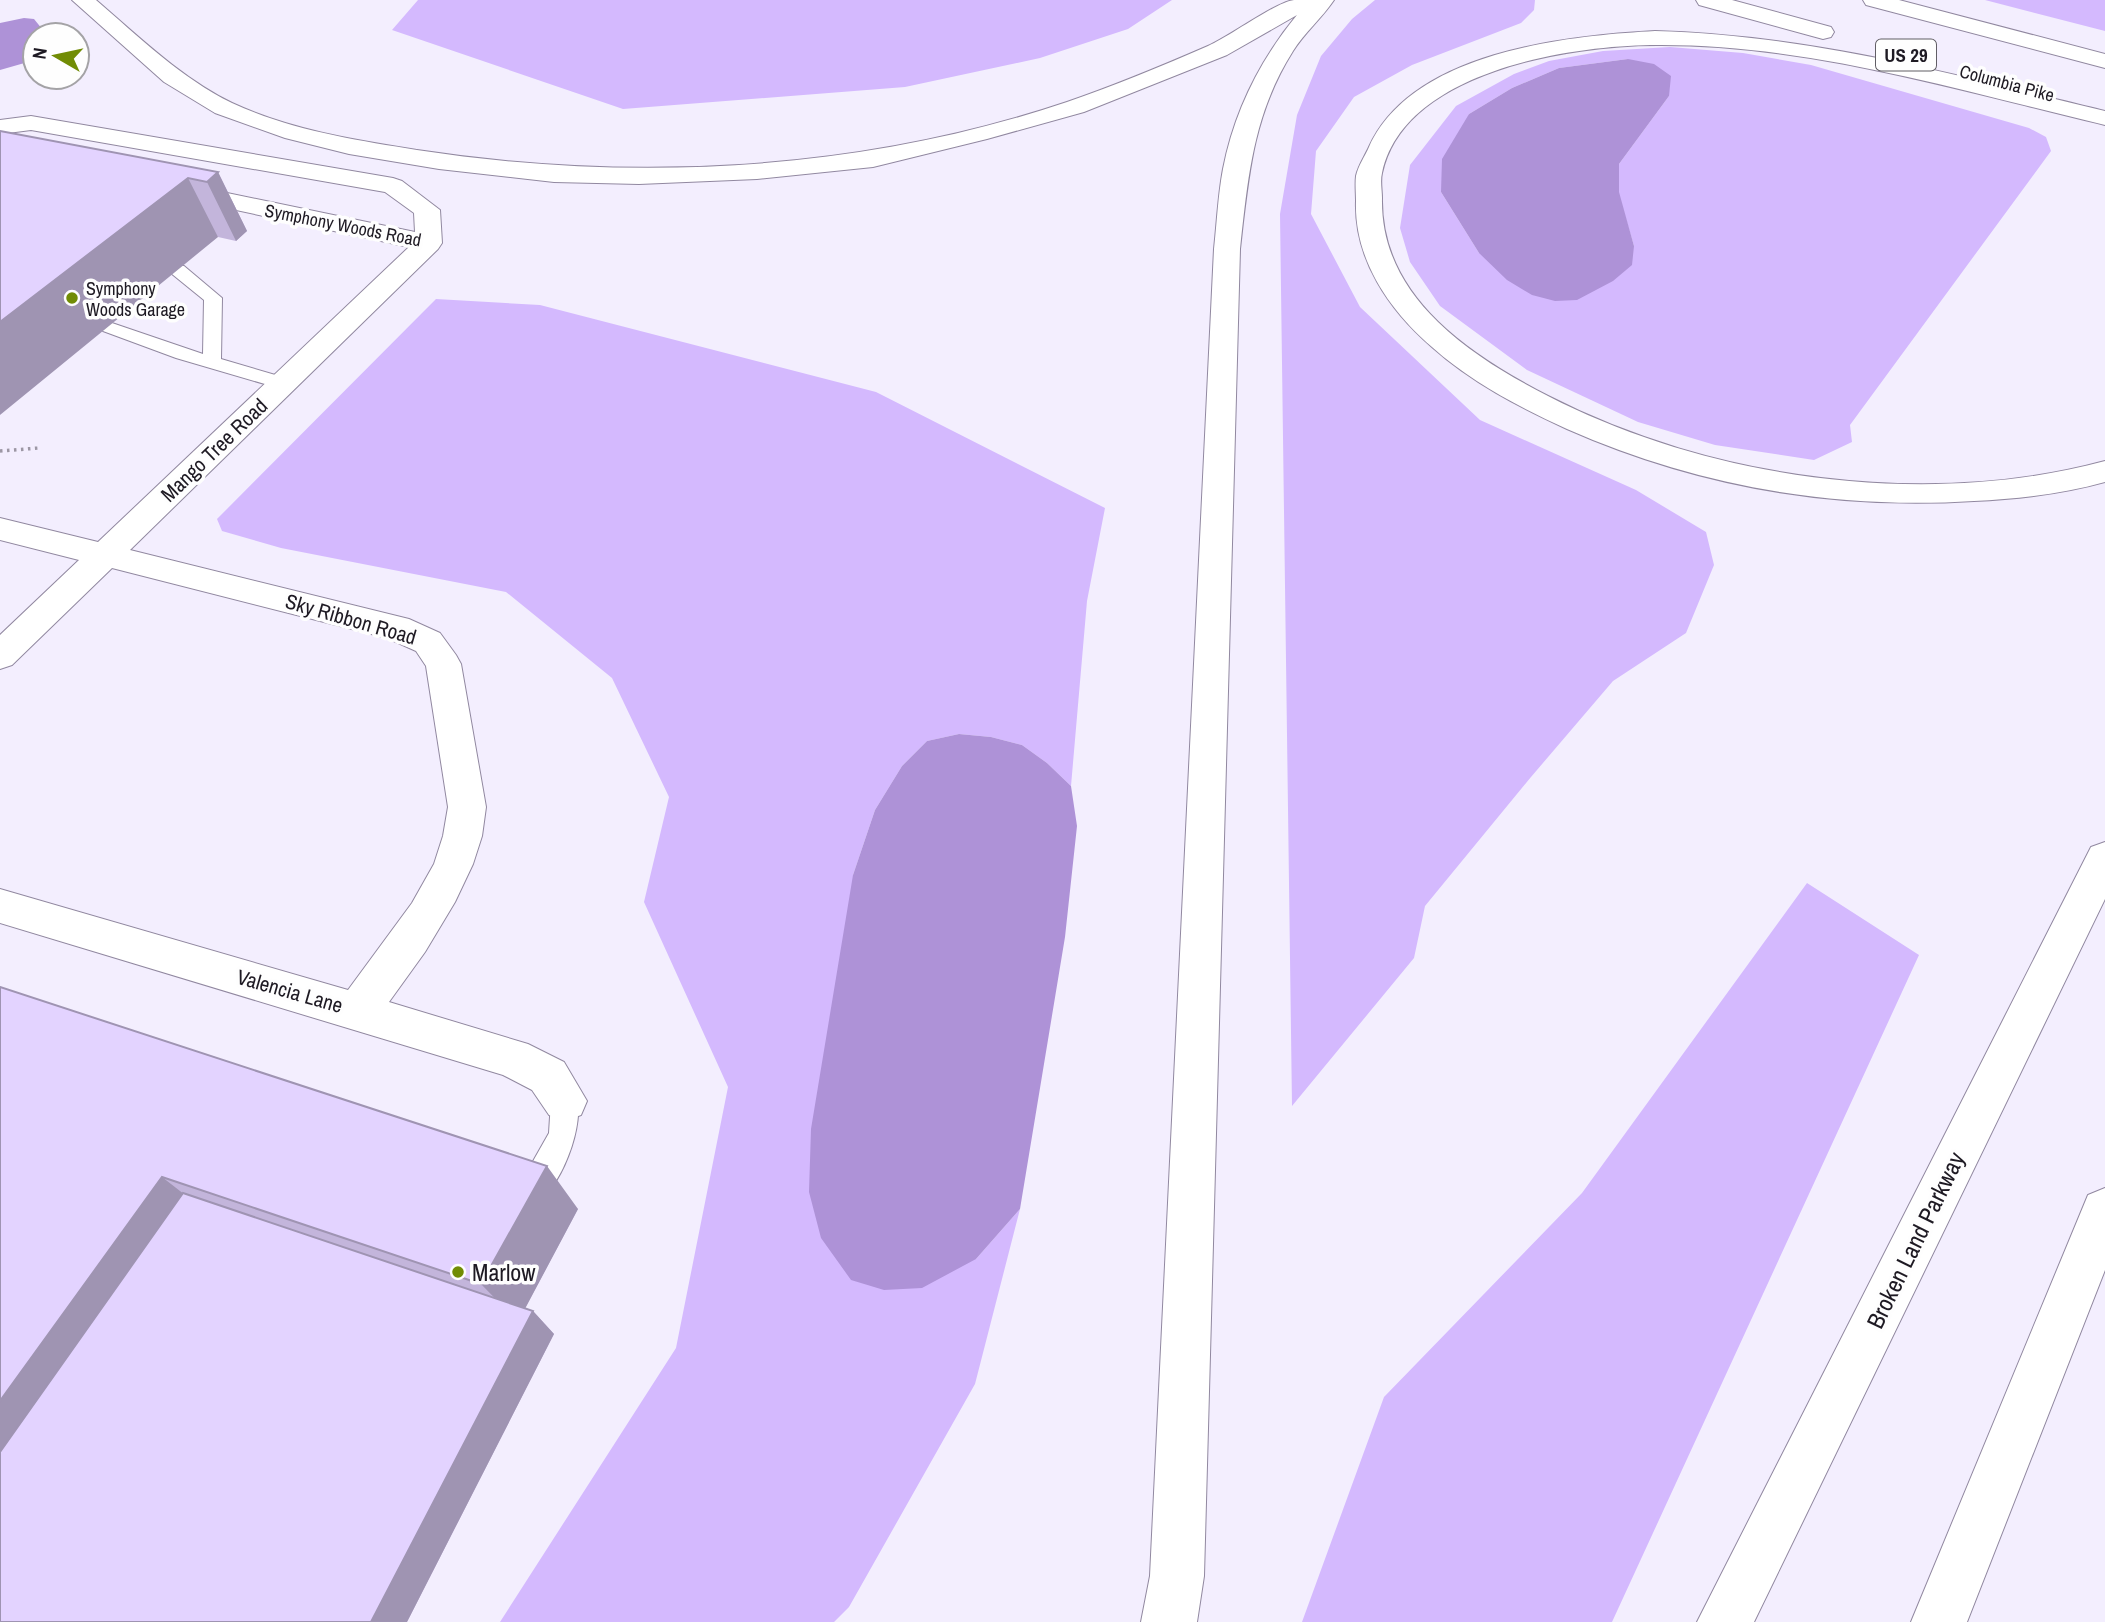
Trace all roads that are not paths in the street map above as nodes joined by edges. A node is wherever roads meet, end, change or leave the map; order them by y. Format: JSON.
{"nodes":[{"id":1,"x":83,"y":0,"type":"edge"},
{"id":2,"x":1307,"y":0,"type":"edge"},
{"id":3,"x":1323,"y":0,"type":"edge"},
{"id":4,"x":1707,"y":0,"type":"edge"},
{"id":5,"x":1874,"y":0,"type":"edge"},
{"id":6,"x":2105,"y":61,"type":"edge"},
{"id":7,"x":2105,"y":110,"type":"edge"},
{"id":8,"x":2105,"y":118,"type":"edge"},
{"id":9,"x":0,"y":127,"type":"edge"},
{"id":10,"x":161,"y":187,"type":"edge"},
{"id":11,"x":429,"y":243,"type":"junction"},
{"id":12,"x":178,"y":270,"type":"dead end"},
{"id":13,"x":108,"y":327,"type":"dead end"},
{"id":14,"x":212,"y":362,"type":"junction"},
{"id":15,"x":282,"y":383,"type":"junction"},
{"id":16,"x":2105,"y":471,"type":"edge"},
{"id":17,"x":0,"y":529,"type":"edge"},
{"id":18,"x":107,"y":555,"type":"junction"},
{"id":19,"x":0,"y":656,"type":"edge"},
{"id":20,"x":2105,"y":858,"type":"edge"},
{"id":21,"x":0,"y":905,"type":"edge"},
{"id":22,"x":358,"y":1011,"type":"junction"},
{"id":23,"x":565,"y":1101,"type":"joint"},
{"id":24,"x":530,"y":1193,"type":"edge"},
{"id":25,"x":2105,"y":1211,"type":"edge"},
{"id":26,"x":1169,"y":1622,"type":"edge"},
{"id":27,"x":1725,"y":1622,"type":"edge"},
{"id":28,"x":1939,"y":1622,"type":"edge"}],
"edges":[{"from":1,"to":2,"type":"main road"},
{"from":3,"to":26,"type":"main road"},
{"from":4,"to":7,"type":"main road","name":"Columbia Pike","number":"US 29"},
{"from":5,"to":6,"type":"main road","number":"US 29"},
{"from":8,"to":16,"type":"main road"},
{"from":9,"to":11,"type":"main road","name":"Symphony Woods Road"},
{"from":10,"to":11,"type":"main road","name":"Symphony Woods Road"},
{"from":11,"to":15,"type":"main road","name":"Mango Tree Road"},
{"from":12,"to":14,"type":"lane"},
{"from":13,"to":14,"type":"lane"},
{"from":14,"to":15,"type":"lane"},
{"from":15,"to":18,"type":"main road","name":"Mango Tree Road"},
{"from":17,"to":18,"type":"main road","name":"Sky Ribbon Road"},
{"from":18,"to":19,"type":"main road","name":"Mango Tree Road"},
{"from":18,"to":22,"type":"main road","name":"Sky Ribbon Road"},
{"from":20,"to":27,"type":"main road","name":"Broken Land Parkway"},
{"from":21,"to":22,"type":"main road","name":"Valencia Lane"},
{"from":22,"to":23,"type":"main road","name":"Valencia Lane"},
{"from":23,"to":24,"type":"lane"},
{"from":25,"to":28,"type":"main road"}]}
